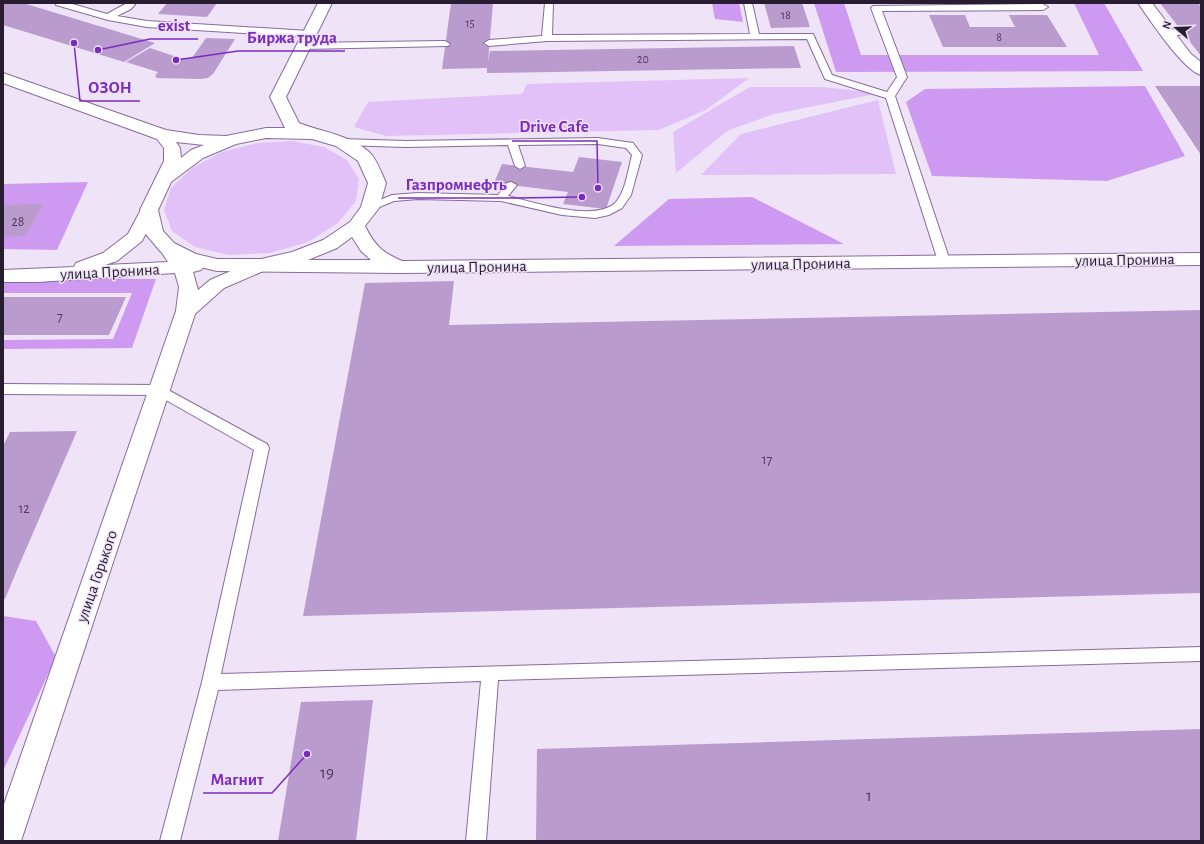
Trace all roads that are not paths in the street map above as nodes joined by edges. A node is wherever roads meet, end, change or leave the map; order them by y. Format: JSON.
{"nodes":[{"id":1,"x":59,"y":3,"type":"edge"},
{"id":2,"x":132,"y":3,"type":"edge"},
{"id":3,"x":325,"y":3,"type":"edge"},
{"id":4,"x":549,"y":3,"type":"edge"},
{"id":5,"x":748,"y":3,"type":"edge"},
{"id":6,"x":1145,"y":3,"type":"edge"},
{"id":7,"x":1043,"y":7,"type":"dead end"},
{"id":8,"x":108,"y":17,"type":"junction"},
{"id":9,"x":755,"y":36,"type":"junction"},
{"id":10,"x":547,"y":38,"type":"junction"},
{"id":11,"x":306,"y":40,"type":"junction"},
{"id":12,"x":489,"y":43,"type":"dead end"},
{"id":13,"x":445,"y":44,"type":"dead end"},
{"id":14,"x":1201,"y":70,"type":"edge"},
{"id":15,"x":3,"y":78,"type":"edge"},
{"id":16,"x":890,"y":96,"type":"junction"},
{"id":17,"x":286,"y":115,"type":"junction"},
{"id":18,"x":266,"y":133,"type":"junction"},
{"id":19,"x":313,"y":134,"type":"junction"},
{"id":20,"x":163,"y":135,"type":"junction"},
{"id":21,"x":231,"y":140,"type":"junction"},
{"id":22,"x":342,"y":142,"type":"junction"},
{"id":23,"x":512,"y":142,"type":"junction"},
{"id":24,"x":520,"y":166,"type":"dead end"},
{"id":25,"x":164,"y":179,"type":"junction"},
{"id":26,"x":511,"y":185,"type":"dead end"},
{"id":27,"x":501,"y":198,"type":"junction"},
{"id":28,"x":370,"y":208,"type":"junction"},
{"id":29,"x":148,"y":210,"type":"junction"},
{"id":30,"x":356,"y":226,"type":"junction"},
{"id":31,"x":167,"y":247,"type":"junction"},
{"id":32,"x":1201,"y":259,"type":"edge"},
{"id":33,"x":944,"y":261,"type":"junction"},
{"id":34,"x":217,"y":265,"type":"junction"},
{"id":35,"x":261,"y":265,"type":"junction"},
{"id":36,"x":182,"y":267,"type":"junction"},
{"id":37,"x":400,"y":267,"type":"junction"},
{"id":38,"x":62,"y":274,"type":"junction"},
{"id":39,"x":3,"y":276,"type":"edge"},
{"id":40,"x":186,"y":311,"type":"junction"},
{"id":41,"x":3,"y":389,"type":"edge"},
{"id":42,"x":159,"y":390,"type":"junction"},
{"id":43,"x":1201,"y":654,"type":"edge"},
{"id":44,"x":490,"y":673,"type":"junction"},
{"id":45,"x":211,"y":682,"type":"junction"},
{"id":46,"x":6,"y":841,"type":"edge"},
{"id":47,"x":170,"y":841,"type":"edge"},
{"id":48,"x":476,"y":841,"type":"edge"}],
"edges":[{"from":1,"to":8,"type":"lane"},
{"from":2,"to":8,"type":"lane"},
{"from":3,"to":11,"type":"main road"},
{"from":4,"to":10,"type":"lane"},
{"from":5,"to":9,"type":"lane"},
{"from":6,"to":14,"type":"main road"},
{"from":7,"to":16,"type":"lane"},
{"from":8,"to":11,"type":"lane"},
{"from":9,"to":10,"type":"lane"},
{"from":9,"to":16,"type":"lane"},
{"from":10,"to":12,"type":"lane"},
{"from":11,"to":13,"type":"lane"},
{"from":11,"to":17,"type":"main road"},
{"from":15,"to":20,"type":"main road","name":"улица Пронина"},
{"from":16,"to":33,"type":"lane"},
{"from":17,"to":18,"type":"main road"},
{"from":17,"to":19,"type":"main road"},
{"from":18,"to":19,"type":"main road","name":"улица Пронина"},
{"from":18,"to":21,"type":"main road","name":"улица Пронина"},
{"from":19,"to":22,"type":"main road","name":"улица Пронина"},
{"from":20,"to":21,"type":"main road","name":"улица Пронина"},
{"from":20,"to":25,"type":"main road"},
{"from":21,"to":25,"type":"main road","name":"улица Пронина"},
{"from":22,"to":23,"type":"lane"},
{"from":22,"to":28,"type":"main road","name":"улица Пронина"},
{"from":23,"to":24,"type":"lane"},
{"from":23,"to":27,"type":"lane"},
{"from":25,"to":29,"type":"main road","name":"улица Пронина"},
{"from":26,"to":27,"type":"lane"},
{"from":27,"to":28,"type":"lane"},
{"from":28,"to":30,"type":"main road","name":"улица Пронина"},
{"from":29,"to":31,"type":"main road","name":"улица Пронина"},
{"from":29,"to":38,"type":"main road"},
{"from":30,"to":35,"type":"main road","name":"улица Пронина"},
{"from":30,"to":37,"type":"main road"},
{"from":31,"to":34,"type":"main road","name":"улица Пронина"},
{"from":31,"to":36,"type":"main road","name":"улица Горького"},
{"from":32,"to":33,"type":"main road","name":"улица Пронина"},
{"from":33,"to":37,"type":"main road","name":"улица Пронина"},
{"from":34,"to":35,"type":"main road","name":"улица Пронина"},
{"from":34,"to":36,"type":"main road","name":"улица Пронина"},
{"from":35,"to":37,"type":"main road","name":"улица Пронина"},
{"from":35,"to":40,"type":"main road"},
{"from":36,"to":38,"type":"main road","name":"улица Пронина"},
{"from":36,"to":40,"type":"main road","name":"улица Горького"},
{"from":38,"to":39,"type":"main road","name":"улица Пронина"},
{"from":40,"to":42,"type":"main road","name":"улица Горького"},
{"from":41,"to":42,"type":"lane"},
{"from":42,"to":45,"type":"lane"},
{"from":42,"to":46,"type":"main road","name":"улица Горького"},
{"from":43,"to":44,"type":"lane"},
{"from":44,"to":45,"type":"lane"},
{"from":44,"to":48,"type":"lane"},
{"from":45,"to":47,"type":"lane"}]}
